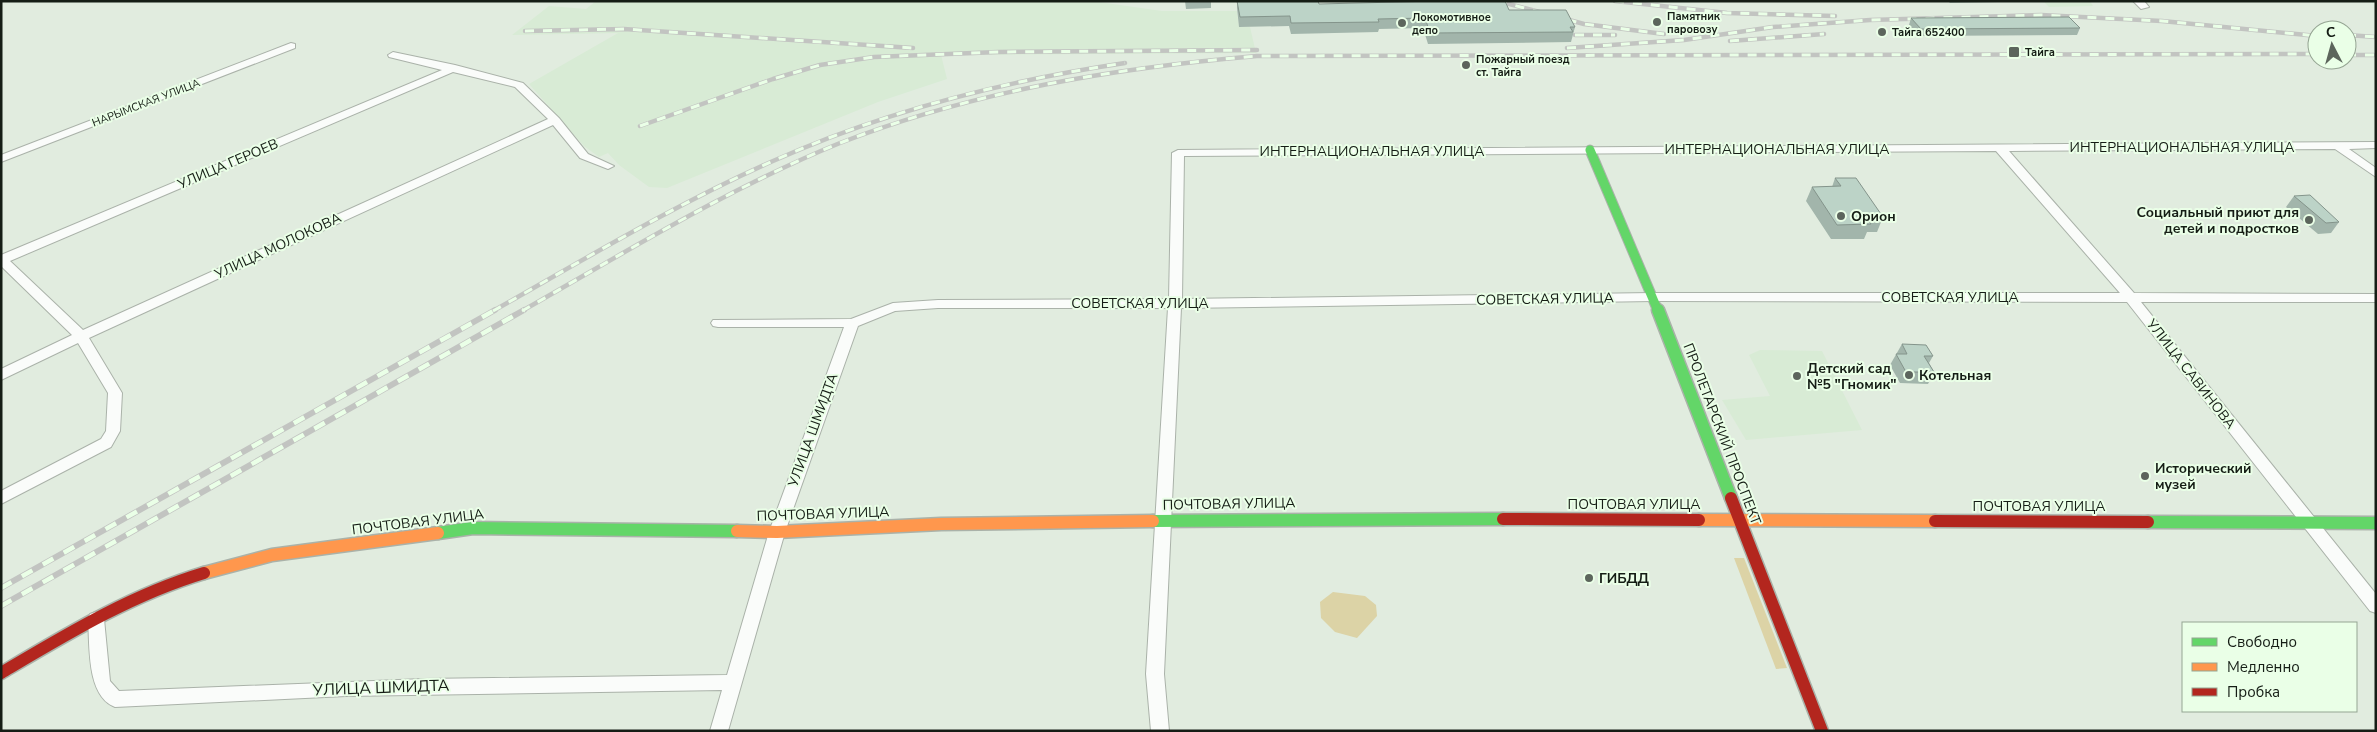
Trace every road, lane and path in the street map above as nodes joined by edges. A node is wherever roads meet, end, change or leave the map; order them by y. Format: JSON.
{"nodes":[{"id":1,"x":292,"y":46,"type":"dead end"},
{"id":2,"x":393,"y":55,"type":"dead end"},
{"id":3,"x":455,"y":68,"type":"junction"},
{"id":4,"x":555,"y":120,"type":"junction"},
{"id":5,"x":2376,"y":145,"type":"edge"},
{"id":6,"x":2340,"y":146,"type":"junction"},
{"id":7,"x":2000,"y":148,"type":"junction"},
{"id":8,"x":1590,"y":150,"type":"junction"},
{"id":9,"x":1,"y":159,"type":"edge"},
{"id":10,"x":608,"y":166,"type":"dead end"},
{"id":11,"x":2376,"y":174,"type":"edge"},
{"id":12,"x":2,"y":259,"type":"edge"},
{"id":13,"x":1653,"y":297,"type":"junction"},
{"id":14,"x":2130,"y":297,"type":"junction"},
{"id":15,"x":2376,"y":298,"type":"edge"},
{"id":16,"x":1176,"y":303,"type":"junction"},
{"id":17,"x":718,"y":323,"type":"dead end"},
{"id":18,"x":852,"y":323,"type":"junction"},
{"id":19,"x":81,"y":336,"type":"junction"},
{"id":20,"x":1,"y":375,"type":"edge"},
{"id":21,"x":1,"y":498,"type":"edge"},
{"id":22,"x":1164,"y":519,"type":"junction"},
{"id":23,"x":1739,"y":519,"type":"junction"},
{"id":24,"x":2308,"y":523,"type":"junction"},
{"id":25,"x":2376,"y":523,"type":"edge"},
{"id":26,"x":777,"y":532,"type":"junction"},
{"id":27,"x":2376,"y":606,"type":"edge"},
{"id":28,"x":96,"y":619,"type":"junction"},
{"id":29,"x":1,"y":673,"type":"edge"},
{"id":30,"x":732,"y":682,"type":"junction"},
{"id":31,"x":719,"y":731,"type":"edge"},
{"id":32,"x":1160,"y":731,"type":"edge"},
{"id":33,"x":1822,"y":731,"type":"edge"}],
"edges":[{"from":1,"to":9,"type":"street","name":"НАРЫМСКАЯ УЛИЦА"},
{"from":2,"to":3,"type":"street"},
{"from":3,"to":4,"type":"street"},
{"from":3,"to":12,"type":"street","name":"УЛИЦА ГЕРОЕВ"},
{"from":4,"to":10,"type":"street"},
{"from":4,"to":19,"type":"street","name":"УЛИЦА МОЛОКОВА"},
{"from":5,"to":6,"type":"street","name":"ИНТЕРНАЦИОНАЛЬНАЯ УЛИЦА"},
{"from":6,"to":7,"type":"street","name":"ИНТЕРНАЦИОНАЛЬНАЯ УЛИЦА"},
{"from":6,"to":11,"type":"street"},
{"from":7,"to":8,"type":"street","name":"ИНТЕРНАЦИОНАЛЬНАЯ УЛИЦА"},
{"from":7,"to":14,"type":"street","name":"УЛИЦА САВИНОВА"},
{"from":8,"to":13,"type":"street","name":"ПРОЛЕТАРСКИЙ ПРОСПЕКТ"},
{"from":8,"to":16,"type":"street","name":"ИНТЕРНАЦИОНАЛЬНАЯ УЛИЦА"},
{"from":12,"to":19,"type":"street"},
{"from":13,"to":14,"type":"street","name":"СОВЕТСКАЯ УЛИЦА"},
{"from":13,"to":16,"type":"street","name":"СОВЕТСКАЯ УЛИЦА"},
{"from":13,"to":23,"type":"street","name":"ПРОЛЕТАРСКИЙ ПРОСПЕКТ"},
{"from":14,"to":15,"type":"street","name":"СОВЕТСКАЯ УЛИЦА"},
{"from":14,"to":24,"type":"street","name":"УЛИЦА САВИНОВА"},
{"from":16,"to":18,"type":"street","name":"СОВЕТСКАЯ УЛИЦА"},
{"from":16,"to":22,"type":"street"},
{"from":17,"to":18,"type":"street","name":"СОВЕТСКАЯ УЛИЦА"},
{"from":18,"to":26,"type":"street","name":"УЛИЦА ШМИДТА"},
{"from":19,"to":20,"type":"street","name":"УЛИЦА МОЛОКОВА"},
{"from":19,"to":21,"type":"street"},
{"from":22,"to":23,"type":"street","name":"ПОЧТОВАЯ УЛИЦА"},
{"from":22,"to":26,"type":"street","name":"ПОЧТОВАЯ УЛИЦА"},
{"from":22,"to":32,"type":"street"},
{"from":23,"to":24,"type":"street","name":"ПОЧТОВАЯ УЛИЦА"},
{"from":23,"to":33,"type":"street","name":"ПРОЛЕТАРСКИЙ ПРОСПЕКТ"},
{"from":24,"to":25,"type":"street","name":"ПОЧТОВАЯ УЛИЦА"},
{"from":24,"to":27,"type":"street","name":"УЛИЦА САВИНОВА"},
{"from":26,"to":28,"type":"street","name":"ПОЧТОВАЯ УЛИЦА"},
{"from":26,"to":30,"type":"street","name":"УЛИЦА ШМИДТА"},
{"from":28,"to":29,"type":"street","name":"ПОЧТОВАЯ УЛИЦА"},
{"from":28,"to":30,"type":"street","name":"УЛИЦА ШМИДТА"},
{"from":30,"to":31,"type":"street","name":"УЛИЦА ШМИДТА"}]}
